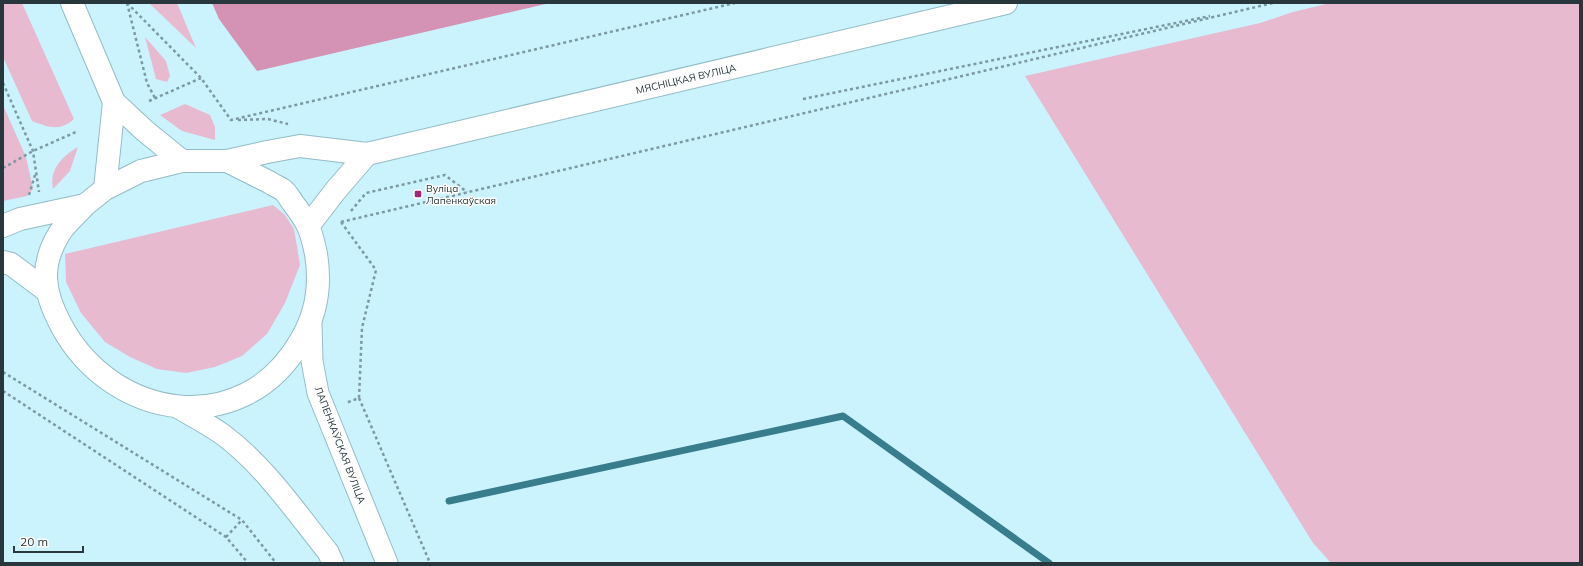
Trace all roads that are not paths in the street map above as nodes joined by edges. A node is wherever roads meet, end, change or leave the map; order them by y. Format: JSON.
{"nodes":[{"id":1,"x":72,"y":3,"type":"edge"},
{"id":2,"x":1006,"y":3,"type":"edge"},
{"id":3,"x":114,"y":102,"type":"junction"},
{"id":4,"x":367,"y":154,"type":"junction"},
{"id":5,"x":182,"y":161,"type":"junction"},
{"id":6,"x":227,"y":161,"type":"junction"},
{"id":7,"x":105,"y":188,"type":"junction"},
{"id":8,"x":85,"y":205,"type":"junction"},
{"id":9,"x":309,"y":225,"type":"junction"},
{"id":10,"x":3,"y":226,"type":"edge"},
{"id":11,"x":3,"y":262,"type":"edge"},
{"id":12,"x":47,"y":292,"type":"junction"},
{"id":13,"x":311,"y":323,"type":"junction"},
{"id":14,"x":177,"y":407,"type":"junction"},
{"id":15,"x":333,"y":563,"type":"edge"},
{"id":16,"x":388,"y":563,"type":"edge"}],
"edges":[{"from":1,"to":3,"type":"main road"},
{"from":2,"to":4,"type":"main road","name":"МЯСНІЦКАЯ ВУЛІЦА"},
{"from":3,"to":5,"type":"main road"},
{"from":3,"to":7,"type":"main road"},
{"from":4,"to":6,"type":"main road","name":"МЯСНІЦКАЯ ВУЛІЦА"},
{"from":4,"to":9,"type":"main road"},
{"from":5,"to":6,"type":"main road","name":"МЯСНІЦКАЯ ВУЛІЦА"},
{"from":5,"to":7,"type":"main road","name":"МЯСНІЦКАЯ ВУЛІЦА"},
{"from":6,"to":9,"type":"main road"},
{"from":7,"to":8,"type":"main road","name":"МЯСНІЦКАЯ ВУЛІЦА"},
{"from":8,"to":10,"type":"main road"},
{"from":8,"to":12,"type":"main road","name":"МЯСНІЦКАЯ ВУЛІЦА"},
{"from":9,"to":13,"type":"main road"},
{"from":11,"to":12,"type":"main road"},
{"from":12,"to":14,"type":"main road"},
{"from":13,"to":14,"type":"main road"},
{"from":13,"to":16,"type":"street","name":"ЛАПЕНКАЎСКАЯ ВУЛІЦА"},
{"from":14,"to":15,"type":"street"}]}
